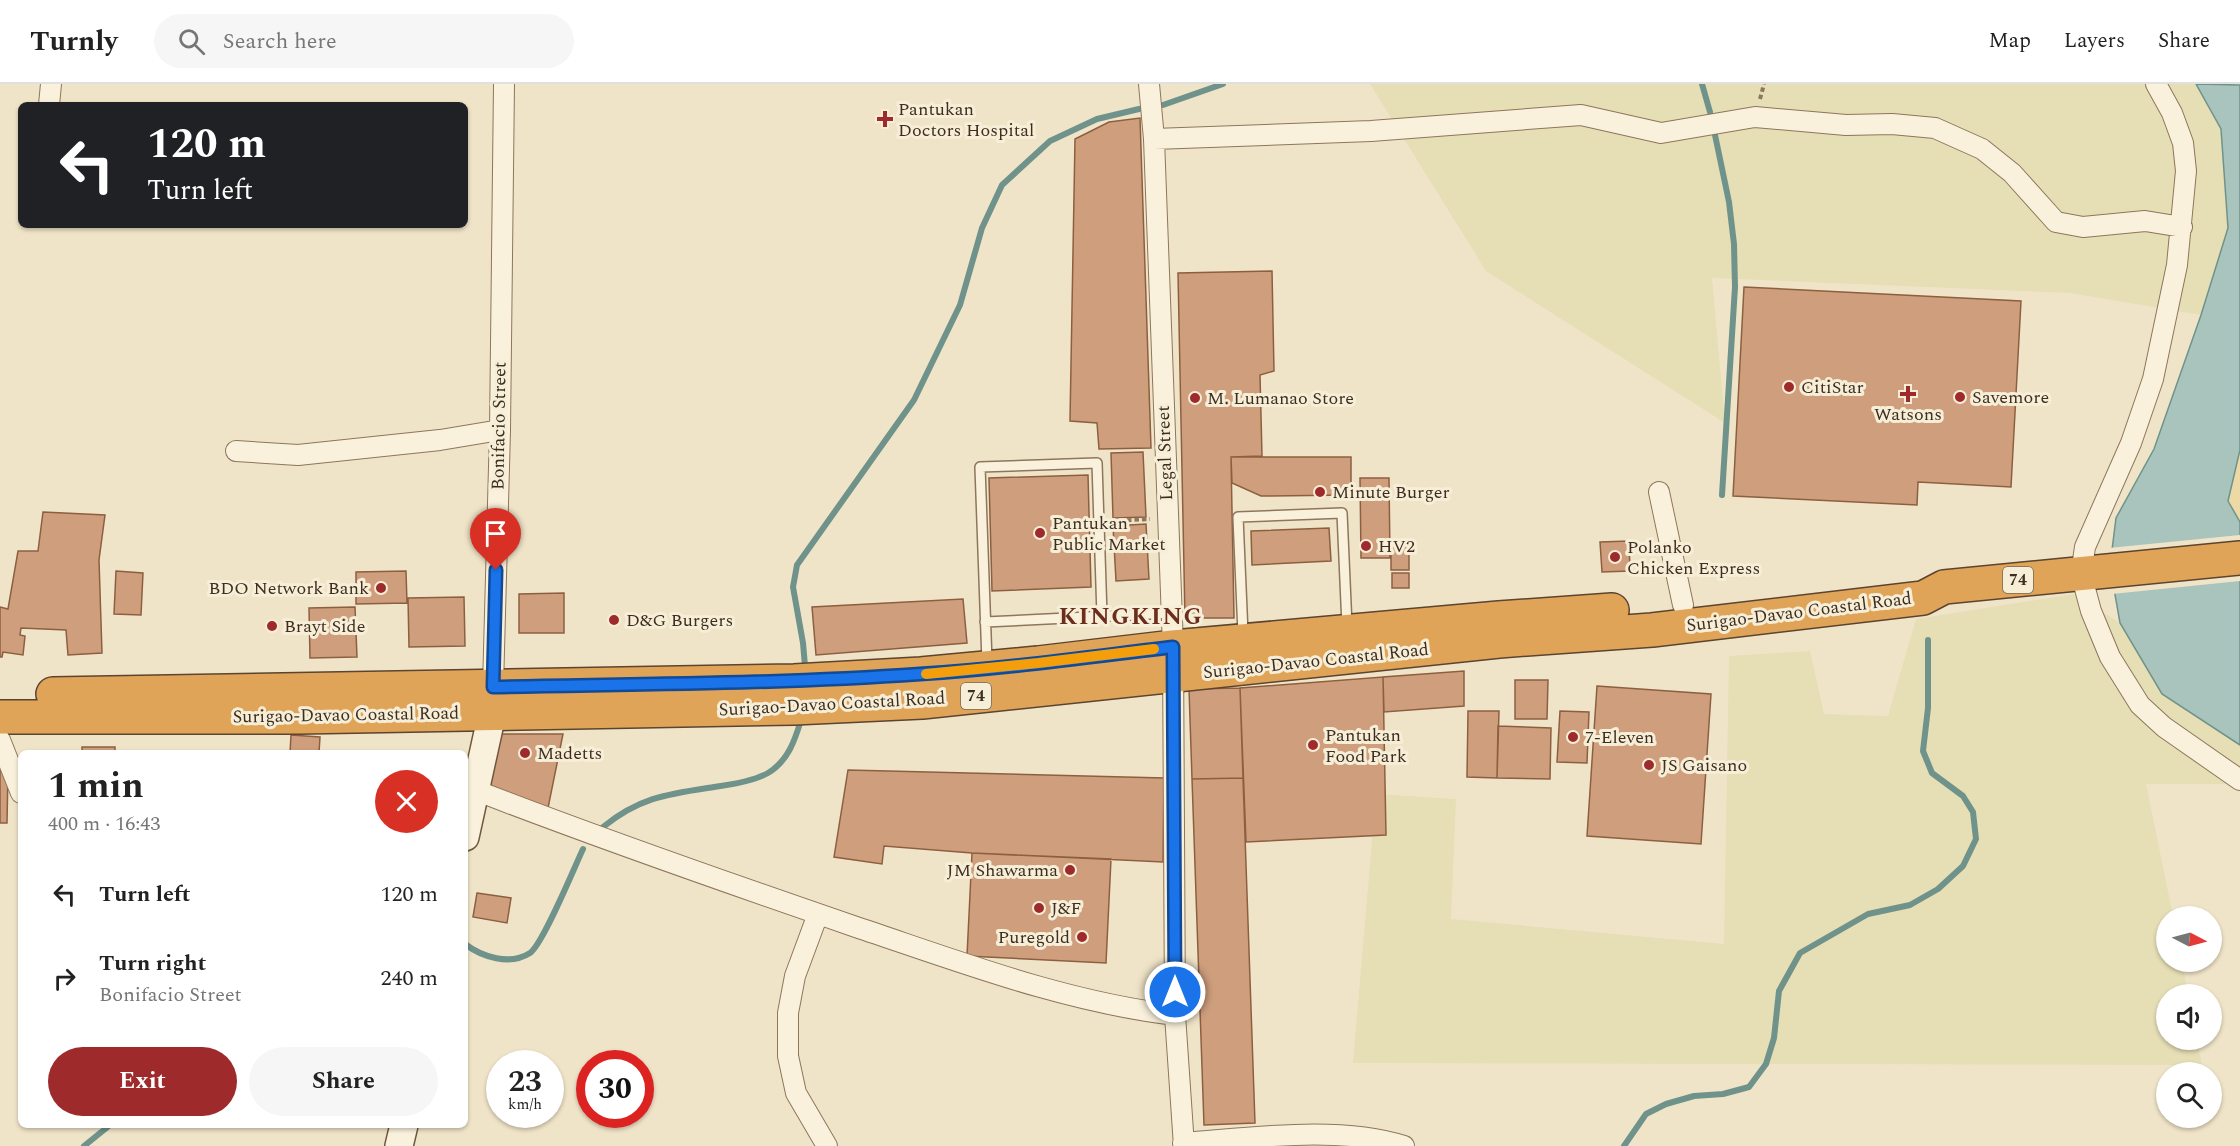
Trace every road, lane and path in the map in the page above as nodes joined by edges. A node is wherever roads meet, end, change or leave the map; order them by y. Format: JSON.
{"nodes":[{"id":1,"x":51,"y":84,"type":"edge"},
{"id":2,"x":504,"y":84,"type":"edge"},
{"id":3,"x":1149,"y":84,"type":"edge"},
{"id":4,"x":2156,"y":84,"type":"edge"},
{"id":5,"x":49,"y":102,"type":"edge"},
{"id":6,"x":1154,"y":139,"type":"junction"},
{"id":7,"x":2182,"y":227,"type":"junction"},
{"id":8,"x":500,"y":430,"type":"junction"},
{"id":9,"x":236,"y":451,"type":"dead end"},
{"id":10,"x":1659,"y":492,"type":"dead end"},
{"id":11,"x":1168,"y":519,"type":"junction"},
{"id":12,"x":1100,"y":522,"type":"junction"},
{"id":13,"x":2240,"y":558,"type":"edge"},
{"id":14,"x":2087,"y":573,"type":"junction"},
{"id":15,"x":1944,"y":587,"type":"junction"},
{"id":16,"x":1683,"y":605,"type":"junction"},
{"id":17,"x":1171,"y":613,"type":"junction"},
{"id":18,"x":1102,"y":616,"type":"junction"},
{"id":19,"x":1651,"y":619,"type":"junction"},
{"id":20,"x":985,"y":622,"type":"junction"},
{"id":21,"x":1499,"y":630,"type":"junction"},
{"id":22,"x":1347,"y":631,"type":"junction"},
{"id":23,"x":1243,"y":641,"type":"junction"},
{"id":24,"x":1173,"y":661,"type":"junction"},
{"id":25,"x":987,"y":668,"type":"junction"},
{"id":26,"x":794,"y":694,"type":"junction"},
{"id":27,"x":0,"y":696,"type":"edge"},
{"id":28,"x":492,"y":700,"type":"junction"},
{"id":29,"x":298,"y":704,"type":"junction"},
{"id":30,"x":0,"y":717,"type":"edge"},
{"id":31,"x":0,"y":740,"type":"edge"},
{"id":32,"x":2240,"y":780,"type":"edge"},
{"id":33,"x":18,"y":785,"type":"edge"},
{"id":34,"x":475,"y":790,"type":"junction"},
{"id":35,"x":468,"y":823,"type":"edge"},
{"id":36,"x":818,"y":914,"type":"junction"},
{"id":37,"x":1175,"y":1015,"type":"junction"},
{"id":38,"x":403,"y":1128,"type":"edge"},
{"id":39,"x":1184,"y":1144,"type":"edge"},
{"id":40,"x":399,"y":1146,"type":"edge"},
{"id":41,"x":827,"y":1146,"type":"edge"},
{"id":42,"x":1404,"y":1146,"type":"edge"}],
"edges":[{"from":1,"to":5,"type":"street"},
{"from":2,"to":8,"type":"street","name":"Bonifacio Street"},
{"from":3,"to":6,"type":"street","name":"Legal Street"},
{"from":4,"to":7,"type":"street"},
{"from":6,"to":7,"type":"street"},
{"from":6,"to":11,"type":"street","name":"Legal Street"},
{"from":7,"to":14,"type":"street"},
{"from":8,"to":9,"type":"street"},
{"from":8,"to":28,"type":"street","name":"Bonifacio Street"},
{"from":10,"to":16,"type":"street"},
{"from":11,"to":12,"type":"path"},
{"from":11,"to":17,"type":"street","name":"Legal Street"},
{"from":12,"to":18,"type":"lane"},
{"from":12,"to":20,"type":"lane"},
{"from":13,"to":14,"type":"highway","name":"Surigao-Davao Coastal Road","number":"74"},
{"from":14,"to":15,"type":"highway","name":"Surigao-Davao Coastal Road","number":"74"},
{"from":14,"to":32,"type":"street"},
{"from":15,"to":16,"type":"highway","name":"Surigao-Davao Coastal Road","number":"74"},
{"from":15,"to":19,"type":"highway","name":"Surigao-Davao Coastal Road","number":"74"},
{"from":16,"to":19,"type":"highway","name":"Surigao-Davao Coastal Road","number":"74"},
{"from":17,"to":18,"type":"lane"},
{"from":17,"to":24,"type":"street","name":"Legal Street"},
{"from":18,"to":20,"type":"lane"},
{"from":19,"to":21,"type":"highway","name":"Surigao-Davao Coastal Road","number":"74"},
{"from":20,"to":25,"type":"lane"},
{"from":21,"to":22,"type":"highway","name":"Surigao-Davao Coastal Road","number":"74"},
{"from":21,"to":24,"type":"highway","name":"Surigao-Davao Coastal Road","number":"74"},
{"from":22,"to":23,"type":"highway","name":"Surigao-Davao Coastal Road","number":"74"},
{"from":22,"to":23,"type":"lane"},
{"from":23,"to":24,"type":"highway","name":"Surigao-Davao Coastal Road","number":"74"},
{"from":24,"to":25,"type":"highway","name":"Surigao-Davao Coastal Road","number":"74"},
{"from":24,"to":26,"type":"highway","name":"Surigao-Davao Coastal Road","number":"74"},
{"from":24,"to":37,"type":"street","name":"Legal Street"},
{"from":25,"to":26,"type":"highway","name":"Surigao-Davao Coastal Road","number":"74"},
{"from":26,"to":28,"type":"highway","name":"Surigao-Davao Coastal Road","number":"74"},
{"from":27,"to":29,"type":"highway","name":"Surigao-Davao Coastal Road","number":"74"},
{"from":28,"to":29,"type":"highway","name":"Surigao-Davao Coastal Road","number":"74"},
{"from":28,"to":34,"type":"street","name":"Bonifacio Street"},
{"from":29,"to":30,"type":"highway","name":"Surigao-Davao Coastal Road","number":"74"},
{"from":31,"to":33,"type":"street"},
{"from":34,"to":35,"type":"street","name":"Bonifacio Street"},
{"from":34,"to":36,"type":"street"},
{"from":36,"to":37,"type":"street"},
{"from":36,"to":41,"type":"street"},
{"from":37,"to":39,"type":"street","name":"Legal Street"},
{"from":38,"to":40,"type":"street"},
{"from":39,"to":42,"type":"street"}]}
